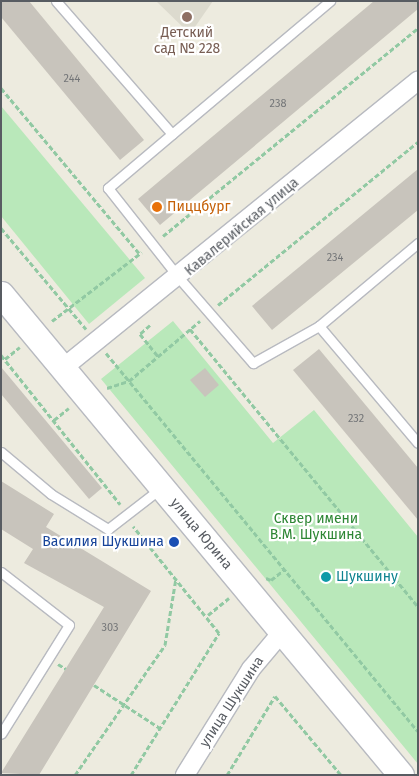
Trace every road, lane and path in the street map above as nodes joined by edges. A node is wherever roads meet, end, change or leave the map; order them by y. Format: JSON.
{"nodes":[{"id":1,"x":56,"y":1,"type":"edge"},
{"id":2,"x":330,"y":1,"type":"edge"},
{"id":3,"x":418,"y":28,"type":"edge"},
{"id":4,"x":418,"y":81,"type":"edge"},
{"id":5,"x":1,"y":88,"type":"edge"},
{"id":6,"x":172,"y":134,"type":"junction"},
{"id":7,"x":418,"y":142,"type":"edge"},
{"id":8,"x":1,"y":228,"type":"edge"},
{"id":9,"x":418,"y":243,"type":"edge"},
{"id":10,"x":152,"y":245,"type":"junction"},
{"id":11,"x":139,"y":254,"type":"junction"},
{"id":12,"x":179,"y":278,"type":"junction"},
{"id":13,"x":1,"y":294,"type":"edge"},
{"id":14,"x":68,"y":308,"type":"junction"},
{"id":15,"x":208,"y":314,"type":"junction"},
{"id":16,"x":150,"y":325,"type":"dead end"},
{"id":17,"x":319,"y":326,"type":"junction"},
{"id":18,"x":190,"y":328,"type":"junction"},
{"id":19,"x":35,"y":335,"type":"junction"},
{"id":20,"x":97,"y":342,"type":"junction"},
{"id":21,"x":1,"y":356,"type":"edge"},
{"id":22,"x":158,"y":356,"type":"junction"},
{"id":23,"x":4,"y":360,"type":"junction"},
{"id":24,"x":63,"y":368,"type":"junction"},
{"id":25,"x":129,"y":381,"type":"junction"},
{"id":26,"x":85,"y":395,"type":"junction"},
{"id":27,"x":54,"y":420,"type":"junction"},
{"id":28,"x":418,"y":443,"type":"edge"},
{"id":29,"x":1,"y":452,"type":"edge"},
{"id":30,"x":162,"y":487,"type":"junction"},
{"id":31,"x":128,"y":514,"type":"junction"},
{"id":32,"x":284,"y":570,"type":"junction"},
{"id":33,"x":1,"y":572,"type":"edge"},
{"id":34,"x":258,"y":575,"type":"dead end"},
{"id":35,"x":176,"y":578,"type":"junction"},
{"id":36,"x":229,"y":598,"type":"dead end"},
{"id":37,"x":418,"y":607,"type":"edge"},
{"id":38,"x":208,"y":615,"type":"junction"},
{"id":39,"x":282,"y":632,"type":"junction"},
{"id":40,"x":94,"y":686,"type":"dead end"},
{"id":41,"x":126,"y":704,"type":"junction"},
{"id":42,"x":160,"y":728,"type":"junction"},
{"id":43,"x":418,"y":731,"type":"edge"},
{"id":44,"x":1,"y":734,"type":"edge"},
{"id":45,"x":75,"y":775,"type":"edge"},
{"id":46,"x":131,"y":775,"type":"edge"},
{"id":47,"x":186,"y":775,"type":"edge"},
{"id":48,"x":227,"y":775,"type":"edge"},
{"id":49,"x":341,"y":775,"type":"edge"},
{"id":50,"x":401,"y":775,"type":"edge"}],
"edges":[{"from":1,"to":6,"type":"lane"},
{"from":2,"to":6,"type":"lane"},
{"from":3,"to":10,"type":"path"},
{"from":4,"to":12,"type":"street","name":"Кавалерийская улица"},
{"from":5,"to":11,"type":"path"},
{"from":6,"to":10,"type":"lane"},
{"from":7,"to":15,"type":"path"},
{"from":8,"to":14,"type":"path"},
{"from":9,"to":17,"type":"lane"},
{"from":10,"to":11,"type":"path"},
{"from":10,"to":12,"type":"lane"},
{"from":11,"to":14,"type":"path"},
{"from":12,"to":15,"type":"lane"},
{"from":12,"to":20,"type":"street","name":"Кавалерийская улица"},
{"from":13,"to":19,"type":"street","name":"улица Юрина"},
{"from":14,"to":19,"type":"path"},
{"from":14,"to":20,"type":"path"},
{"from":15,"to":17,"type":"lane"},
{"from":15,"to":18,"type":"path"},
{"from":16,"to":22,"type":"path"},
{"from":17,"to":28,"type":"lane"},
{"from":18,"to":22,"type":"path"},
{"from":18,"to":37,"type":"path"},
{"from":19,"to":23,"type":"path"},
{"from":19,"to":24,"type":"street","name":"улица Юрина"},
{"from":20,"to":24,"type":"street","name":"Кавалерийская улица"},
{"from":20,"to":25,"type":"path"},
{"from":21,"to":23,"type":"path"},
{"from":22,"to":25,"type":"path"},
{"from":23,"to":27,"type":"path"},
{"from":24,"to":26,"type":"street","name":"улица Юрина"},
{"from":25,"to":26,"type":"path"},
{"from":25,"to":32,"type":"path"},
{"from":26,"to":27,"type":"path"},
{"from":26,"to":30,"type":"street","name":"улица Юрина"},
{"from":27,"to":31,"type":"path"},
{"from":29,"to":31,"type":"lane"},
{"from":30,"to":31,"type":"lane"},
{"from":30,"to":39,"type":"street","name":"улица Юрина"},
{"from":31,"to":35,"type":"path"},
{"from":32,"to":34,"type":"path"},
{"from":32,"to":43,"type":"path"},
{"from":33,"to":44,"type":"lane"},
{"from":35,"to":38,"type":"path"},
{"from":35,"to":41,"type":"path"},
{"from":36,"to":38,"type":"path"},
{"from":38,"to":42,"type":"path"},
{"from":39,"to":47,"type":"street","name":"улица Шукшина"},
{"from":39,"to":50,"type":"street","name":"улица Юрина"},
{"from":40,"to":41,"type":"path"},
{"from":41,"to":42,"type":"path"},
{"from":41,"to":45,"type":"path"},
{"from":42,"to":46,"type":"path"},
{"from":48,"to":49,"type":"path"}]}
